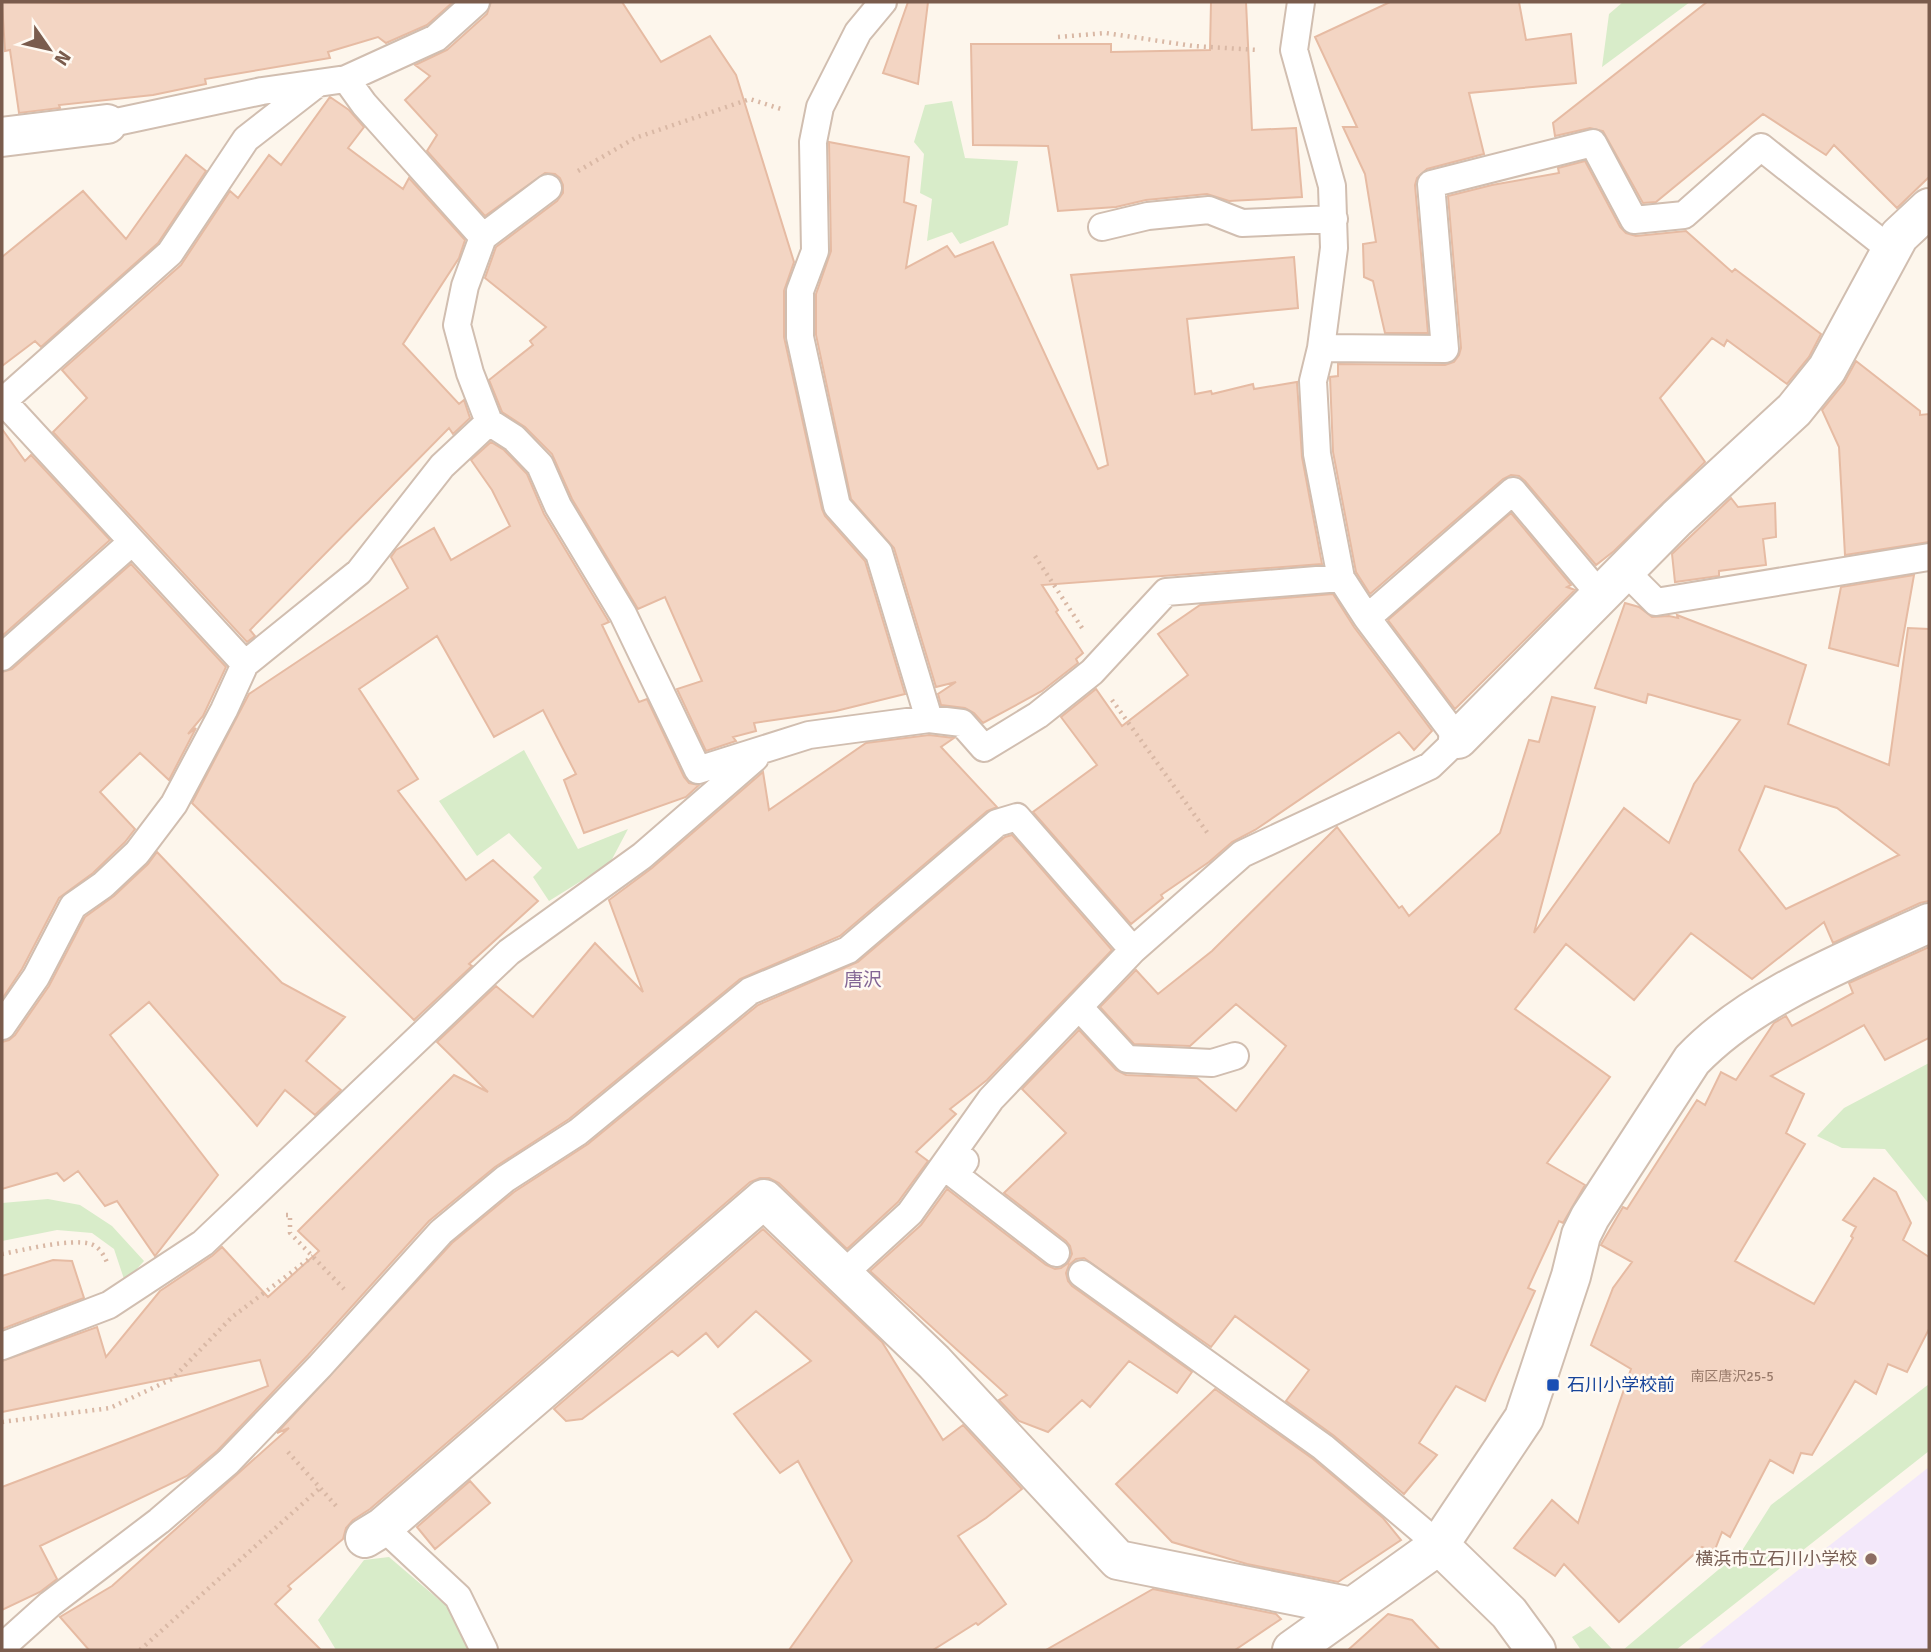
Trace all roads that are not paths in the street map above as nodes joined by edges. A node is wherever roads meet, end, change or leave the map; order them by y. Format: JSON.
{"nodes":[{"id":1,"x":476,"y":2,"type":"edge"},
{"id":2,"x":883,"y":2,"type":"edge"},
{"id":3,"x":1301,"y":2,"type":"edge"},
{"id":4,"x":346,"y":79,"type":"junction"},
{"id":5,"x":318,"y":83,"type":"junction"},
{"id":6,"x":107,"y":124,"type":"joint"},
{"id":7,"x":2,"y":137,"type":"edge"},
{"id":8,"x":548,"y":188,"type":"road end"},
{"id":9,"x":1929,"y":208,"type":"edge"},
{"id":10,"x":1334,"y":219,"type":"junction"},
{"id":11,"x":1102,"y":227,"type":"dead end"},
{"id":12,"x":483,"y":237,"type":"junction"},
{"id":13,"x":1891,"y":250,"type":"junction"},
{"id":14,"x":1321,"y":348,"type":"junction"},
{"id":15,"x":2,"y":402,"type":"edge"},
{"id":16,"x":489,"y":422,"type":"junction"},
{"id":17,"x":132,"y":542,"type":"junction"},
{"id":18,"x":1929,"y":557,"type":"edge"},
{"id":19,"x":1341,"y":578,"type":"junction"},
{"id":20,"x":1613,"y":583,"type":"junction"},
{"id":21,"x":1367,"y":618,"type":"junction"},
{"id":22,"x":2,"y":657,"type":"edge"},
{"id":23,"x":245,"y":664,"type":"junction"},
{"id":24,"x":929,"y":719,"type":"junction"},
{"id":25,"x":1458,"y":739,"type":"junction"},
{"id":26,"x":764,"y":750,"type":"junction"},
{"id":27,"x":1929,"y":923,"type":"edge"},
{"id":28,"x":1133,"y":950,"type":"junction"},
{"id":29,"x":1079,"y":1007,"type":"junction"},
{"id":30,"x":2,"y":1026,"type":"edge"},
{"id":31,"x":1235,"y":1056,"type":"dead end"},
{"id":32,"x":953,"y":1152,"type":"junction"},
{"id":33,"x":1056,"y":1253,"type":"dead end"},
{"id":34,"x":1082,"y":1274,"type":"dead end"},
{"id":35,"x":843,"y":1275,"type":"junction"},
{"id":36,"x":2,"y":1346,"type":"edge"},
{"id":37,"x":374,"y":1533,"type":"joint"},
{"id":38,"x":1439,"y":1545,"type":"junction"},
{"id":39,"x":1352,"y":1607,"type":"junction"},
{"id":40,"x":5,"y":1637,"type":"edge"},
{"id":41,"x":1297,"y":1649,"type":"edge"},
{"id":42,"x":484,"y":1650,"type":"edge"},
{"id":43,"x":1536,"y":1650,"type":"edge"}],
"edges":[{"from":1,"to":4,"type":"lane"},
{"from":2,"to":24,"type":"lane"},
{"from":3,"to":10,"type":"lane"},
{"from":4,"to":5,"type":"lane"},
{"from":4,"to":12,"type":"lane"},
{"from":5,"to":6,"type":"lane"},
{"from":5,"to":15,"type":"lane"},
{"from":6,"to":7,"type":"street"},
{"from":8,"to":12,"type":"lane"},
{"from":9,"to":13,"type":"street"},
{"from":10,"to":11,"type":"lane"},
{"from":10,"to":14,"type":"lane"},
{"from":12,"to":16,"type":"lane"},
{"from":13,"to":14,"type":"lane"},
{"from":13,"to":20,"type":"street"},
{"from":14,"to":19,"type":"lane"},
{"from":15,"to":17,"type":"lane"},
{"from":16,"to":23,"type":"lane"},
{"from":16,"to":26,"type":"lane"},
{"from":17,"to":22,"type":"lane"},
{"from":17,"to":23,"type":"lane"},
{"from":18,"to":20,"type":"lane"},
{"from":19,"to":21,"type":"lane"},
{"from":19,"to":24,"type":"lane"},
{"from":20,"to":21,"type":"lane"},
{"from":20,"to":25,"type":"street"},
{"from":21,"to":25,"type":"lane"},
{"from":23,"to":30,"type":"lane"},
{"from":24,"to":26,"type":"lane"},
{"from":25,"to":28,"type":"lane"},
{"from":26,"to":36,"type":"lane"},
{"from":27,"to":38,"type":"street"},
{"from":28,"to":29,"type":"lane"},
{"from":28,"to":40,"type":"lane"},
{"from":29,"to":31,"type":"lane"},
{"from":29,"to":32,"type":"lane"},
{"from":32,"to":33,"type":"lane"},
{"from":32,"to":35,"type":"lane"},
{"from":34,"to":38,"type":"lane"},
{"from":35,"to":37,"type":"street"},
{"from":35,"to":39,"type":"street"},
{"from":37,"to":42,"type":"lane"},
{"from":38,"to":39,"type":"street"},
{"from":38,"to":43,"type":"street"},
{"from":39,"to":41,"type":"street"}]}
